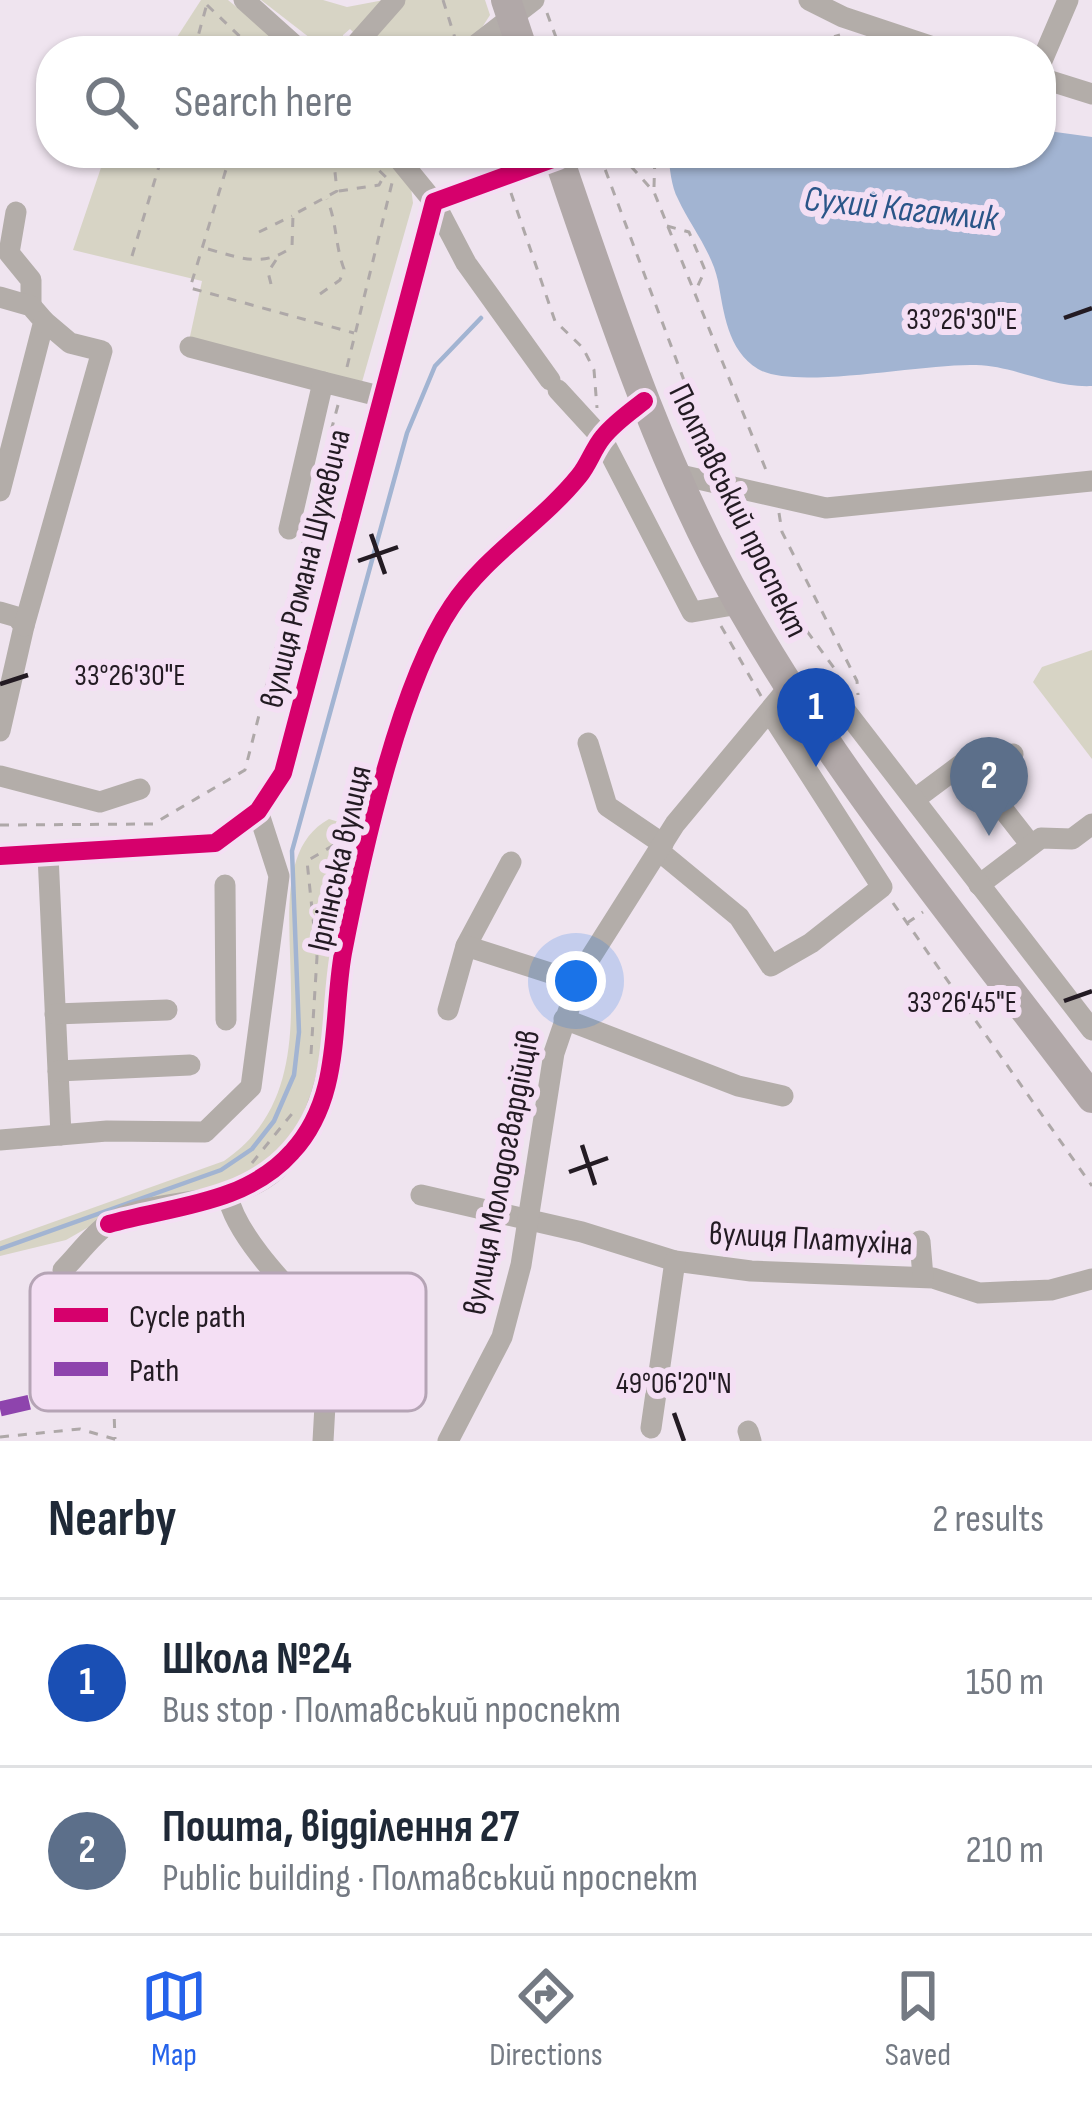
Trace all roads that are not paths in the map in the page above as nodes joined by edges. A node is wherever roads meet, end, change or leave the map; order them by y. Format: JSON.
{"nodes":[{"id":1,"x":244,"y":0,"type":"edge"},
{"id":2,"x":394,"y":0,"type":"edge"},
{"id":3,"x":809,"y":0,"type":"edge"},
{"id":4,"x":1068,"y":0,"type":"edge"},
{"id":5,"x":524,"y":4,"type":"edge"},
{"id":6,"x":284,"y":36,"type":"edge"},
{"id":7,"x":363,"y":36,"type":"edge"},
{"id":8,"x":483,"y":36,"type":"edge"},
{"id":9,"x":523,"y":36,"type":"edge"},
{"id":10,"x":900,"y":36,"type":"edge"},
{"id":11,"x":1053,"y":36,"type":"edge"},
{"id":12,"x":1056,"y":83,"type":"edge"},
{"id":13,"x":1092,"y":94,"type":"edge"},
{"id":14,"x":406,"y":168,"type":"edge"},
{"id":15,"x":494,"y":168,"type":"edge"},
{"id":16,"x":563,"y":168,"type":"edge"},
{"id":17,"x":434,"y":202,"type":"junction"},
{"id":18,"x":16,"y":212,"type":"dead end"},
{"id":19,"x":0,"y":297,"type":"edge"},
{"id":20,"x":38,"y":313,"type":"junction"},
{"id":21,"x":190,"y":347,"type":"dead end"},
{"id":22,"x":333,"y":384,"type":"junction"},
{"id":23,"x":379,"y":396,"type":"junction"},
{"id":24,"x":644,"y":401,"type":"junction"},
{"id":25,"x":602,"y":438,"type":"junction"},
{"id":26,"x":676,"y":474,"type":"junction"},
{"id":27,"x":1092,"y":481,"type":"edge"},
{"id":28,"x":0,"y":491,"type":"edge"},
{"id":29,"x":298,"y":525,"type":"road end"},
{"id":30,"x":726,"y":606,"type":"junction"},
{"id":31,"x":0,"y":612,"type":"edge"},
{"id":32,"x":24,"y":626,"type":"junction"},
{"id":33,"x":789,"y":687,"type":"junction"},
{"id":34,"x":770,"y":714,"type":"junction"},
{"id":35,"x":0,"y":730,"type":"edge"},
{"id":36,"x":588,"y":743,"type":"dead end"},
{"id":37,"x":1013,"y":754,"type":"dead end"},
{"id":38,"x":966,"y":761,"type":"junction"},
{"id":39,"x":0,"y":776,"type":"edge"},
{"id":40,"x":140,"y":789,"type":"dead end"},
{"id":41,"x":865,"y":794,"type":"junction"},
{"id":42,"x":915,"y":800,"type":"junction"},
{"id":43,"x":258,"y":811,"type":"junction"},
{"id":44,"x":1092,"y":824,"type":"edge"},
{"id":45,"x":854,"y":843,"type":"junction"},
{"id":46,"x":1082,"y":844,"type":"edge"},
{"id":47,"x":1031,"y":845,"type":"junction"},
{"id":48,"x":661,"y":847,"type":"junction"},
{"id":49,"x":48,"y":855,"type":"junction"},
{"id":50,"x":0,"y":856,"type":"edge"},
{"id":51,"x":511,"y":862,"type":"dead end"},
{"id":52,"x":979,"y":885,"type":"junction"},
{"id":53,"x":225,"y":886,"type":"dead end"},
{"id":54,"x":466,"y":946,"type":"junction"},
{"id":55,"x":578,"y":982,"type":"junction"},
{"id":56,"x":263,"y":994,"type":"junction"},
{"id":57,"x":226,"y":995,"type":"junction"},
{"id":58,"x":166,"y":1010,"type":"dead end"},
{"id":59,"x":448,"y":1010,"type":"dead end"},
{"id":60,"x":55,"y":1014,"type":"junction"},
{"id":61,"x":564,"y":1019,"type":"junction"},
{"id":62,"x":226,"y":1020,"type":"dead end"},
{"id":63,"x":1092,"y":1030,"type":"edge"},
{"id":64,"x":190,"y":1065,"type":"dead end"},
{"id":65,"x":58,"y":1072,"type":"junction"},
{"id":66,"x":783,"y":1096,"type":"dead end"},
{"id":67,"x":1092,"y":1097,"type":"edge"},
{"id":68,"x":61,"y":1135,"type":"junction"},
{"id":69,"x":0,"y":1140,"type":"edge"},
{"id":70,"x":421,"y":1195,"type":"dead end"},
{"id":71,"x":228,"y":1196,"type":"junction"},
{"id":72,"x":527,"y":1219,"type":"junction"},
{"id":73,"x":920,"y":1241,"type":"dead end"},
{"id":74,"x":675,"y":1261,"type":"junction"},
{"id":75,"x":63,"y":1270,"type":"dead end"},
{"id":76,"x":277,"y":1273,"type":"edge"},
{"id":77,"x":923,"y":1277,"type":"junction"},
{"id":78,"x":1092,"y":1279,"type":"edge"},
{"id":79,"x":325,"y":1411,"type":"edge"},
{"id":80,"x":651,"y":1428,"type":"dead end"},
{"id":81,"x":323,"y":1441,"type":"edge"},
{"id":82,"x":448,"y":1441,"type":"edge"}],
"edges":[{"from":1,"to":6,"type":"street"},
{"from":2,"to":7,"type":"street"},
{"from":3,"to":10,"type":"street"},
{"from":4,"to":11,"type":"street"},
{"from":5,"to":8,"type":"street"},
{"from":5,"to":9,"type":"highway"},
{"from":12,"to":13,"type":"street"},
{"from":14,"to":17,"type":"street"},
{"from":15,"to":17,"type":"street"},
{"from":16,"to":24,"type":"highway","name":"Полтавський проспект"},
{"from":17,"to":23,"type":"street","name":"вулиця Романа Шухевича"},
{"from":17,"to":25,"type":"street"},
{"from":18,"to":20,"type":"street"},
{"from":19,"to":20,"type":"street"},
{"from":20,"to":28,"type":"street"},
{"from":20,"to":32,"type":"street"},
{"from":21,"to":22,"type":"street"},
{"from":22,"to":23,"type":"street"},
{"from":22,"to":29,"type":"street"},
{"from":23,"to":43,"type":"street","name":"вулиця Романа Шухевича"},
{"from":24,"to":25,"type":"street","name":"Ірпінська вулиця"},
{"from":24,"to":26,"type":"highway","name":"Полтавський проспект"},
{"from":25,"to":30,"type":"street"},
{"from":25,"to":71,"type":"street","name":"Ірпінська вулиця"},
{"from":26,"to":27,"type":"street"},
{"from":26,"to":30,"type":"highway","name":"Полтавський проспект"},
{"from":30,"to":33,"type":"highway","name":"Полтавський проспект"},
{"from":31,"to":32,"type":"street"},
{"from":32,"to":35,"type":"street"},
{"from":33,"to":34,"type":"street","name":"вулиця Молодогвардійців"},
{"from":33,"to":41,"type":"highway","name":"Полтавський проспект"},
{"from":33,"to":42,"type":"street"},
{"from":34,"to":45,"type":"street"},
{"from":34,"to":48,"type":"street","name":"вулиця Молодогвардійців"},
{"from":36,"to":48,"type":"street"},
{"from":37,"to":38,"type":"street"},
{"from":38,"to":42,"type":"street"},
{"from":38,"to":47,"type":"street"},
{"from":39,"to":40,"type":"street"},
{"from":41,"to":45,"type":"street"},
{"from":41,"to":67,"type":"highway","name":"Полтавський проспект"},
{"from":42,"to":52,"type":"street"},
{"from":43,"to":49,"type":"street","name":"вулиця Романа Шухевича"},
{"from":43,"to":56,"type":"street"},
{"from":44,"to":46,"type":"street"},
{"from":45,"to":48,"type":"street"},
{"from":46,"to":47,"type":"street"},
{"from":47,"to":52,"type":"street"},
{"from":48,"to":55,"type":"street","name":"вулиця Молодогвардійців"},
{"from":49,"to":50,"type":"street","name":"вулиця Романа Шухевича"},
{"from":49,"to":60,"type":"street"},
{"from":51,"to":54,"type":"street"},
{"from":52,"to":63,"type":"street"},
{"from":53,"to":57,"type":"street"},
{"from":54,"to":55,"type":"street"},
{"from":54,"to":59,"type":"street"},
{"from":55,"to":61,"type":"street","name":"вулиця Молодогвардійців"},
{"from":56,"to":57,"type":"street"},
{"from":56,"to":68,"type":"street"},
{"from":57,"to":62,"type":"street"},
{"from":58,"to":60,"type":"street"},
{"from":60,"to":65,"type":"street"},
{"from":61,"to":66,"type":"street"},
{"from":61,"to":72,"type":"street","name":"вулиця Молодогвардійців"},
{"from":64,"to":65,"type":"street"},
{"from":65,"to":68,"type":"street"},
{"from":68,"to":69,"type":"street"},
{"from":70,"to":72,"type":"street","name":"вулиця Платухіна"},
{"from":71,"to":75,"type":"street","name":"Ірпінська вулиця"},
{"from":71,"to":76,"type":"street"},
{"from":72,"to":74,"type":"street","name":"вулиця Платухіна"},
{"from":72,"to":82,"type":"street","name":"вулиця Молодогвардійців"},
{"from":73,"to":77,"type":"street"},
{"from":74,"to":77,"type":"street","name":"вулиця Платухіна"},
{"from":74,"to":80,"type":"street"},
{"from":77,"to":78,"type":"street","name":"вулиця Платухіна"},
{"from":79,"to":81,"type":"street"}]}
